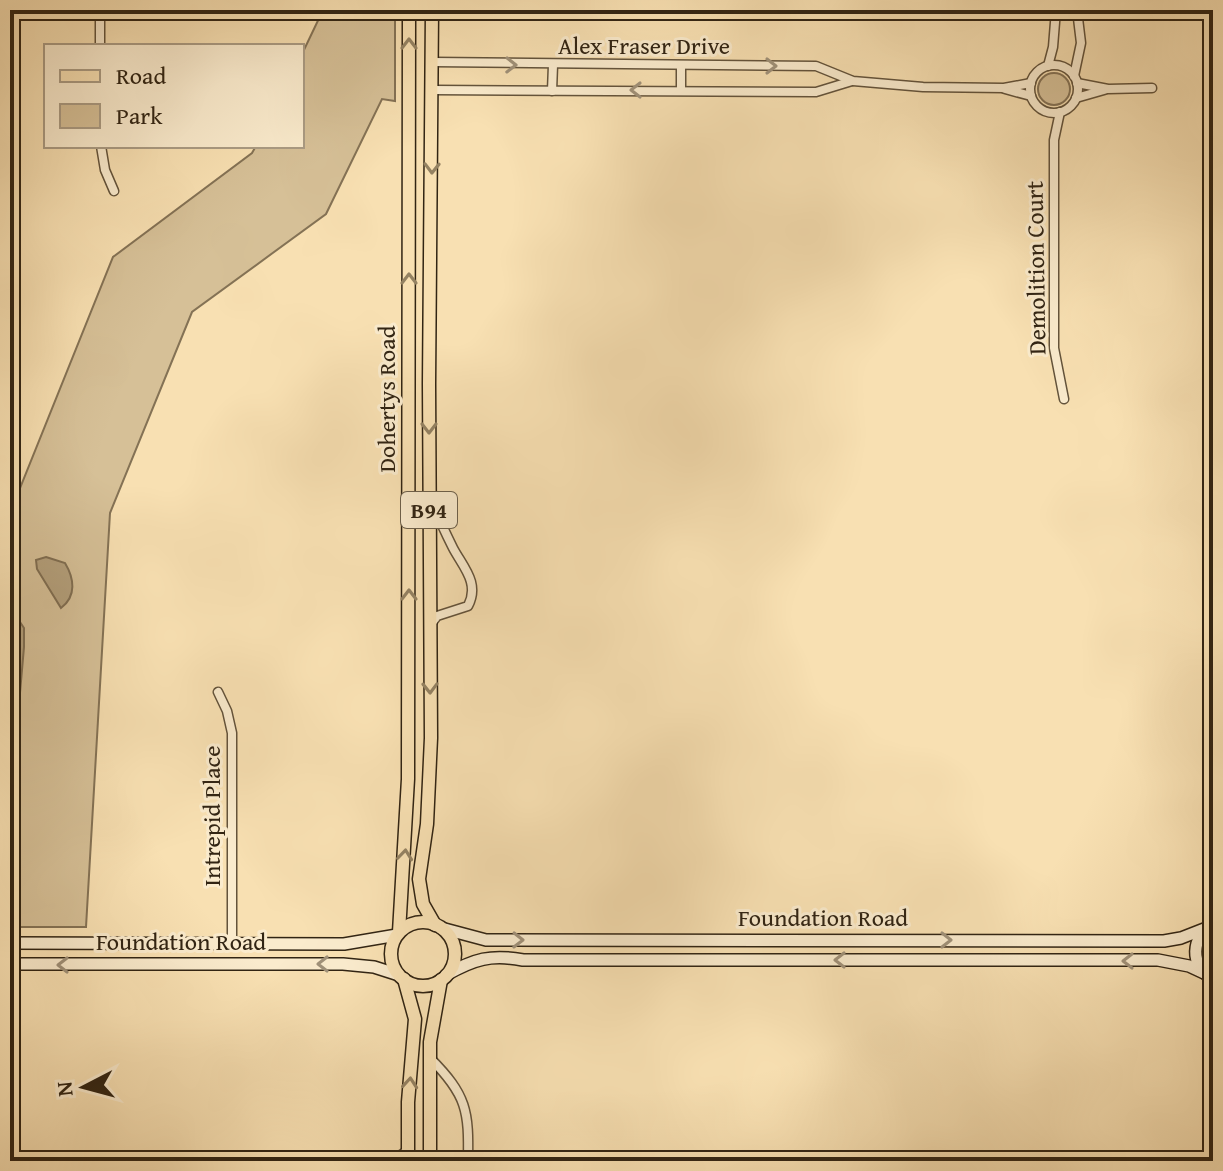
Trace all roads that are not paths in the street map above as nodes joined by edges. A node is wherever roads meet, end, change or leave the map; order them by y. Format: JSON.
{"nodes":[{"id":1,"x":100,"y":10,"type":"edge"},
{"id":2,"x":409,"y":10,"type":"edge"},
{"id":3,"x":432,"y":10,"type":"edge"},
{"id":4,"x":1056,"y":10,"type":"edge"},
{"id":5,"x":1077,"y":10,"type":"edge"},
{"id":6,"x":100,"y":44,"type":"edge"},
{"id":7,"x":433,"y":62,"type":"junction"},
{"id":8,"x":553,"y":65,"type":"junction"},
{"id":9,"x":681,"y":66,"type":"junction"},
{"id":10,"x":1048,"y":66,"type":"junction"},
{"id":11,"x":409,"y":77,"type":"junction"},
{"id":12,"x":1076,"y":80,"type":"junction"},
{"id":13,"x":853,"y":81,"type":"junction"},
{"id":14,"x":1031,"y":83,"type":"junction"},
{"id":15,"x":1004,"y":88,"type":"junction"},
{"id":16,"x":1152,"y":88,"type":"dead end"},
{"id":17,"x":1108,"y":89,"type":"junction"},
{"id":18,"x":433,"y":90,"type":"junction"},
{"id":19,"x":681,"y":90,"type":"junction"},
{"id":20,"x":552,"y":91,"type":"junction"},
{"id":21,"x":1031,"y":96,"type":"junction"},
{"id":22,"x":1076,"y":98,"type":"junction"},
{"id":23,"x":1046,"y":112,"type":"junction"},
{"id":24,"x":1060,"y":112,"type":"junction"},
{"id":25,"x":1054,"y":136,"type":"junction"},
{"id":26,"x":101,"y":148,"type":"edge"},
{"id":27,"x":114,"y":191,"type":"dead end"},
{"id":28,"x":429,"y":384,"type":"junction"},
{"id":29,"x":409,"y":385,"type":"junction"},
{"id":30,"x":1064,"y":399,"type":"dead end"},
{"id":31,"x":429,"y":492,"type":"junction"},
{"id":32,"x":429,"y":626,"type":"junction"},
{"id":33,"x":218,"y":692,"type":"dead end"},
{"id":34,"x":438,"y":926,"type":"junction"},
{"id":35,"x":1208,"y":926,"type":"edge"},
{"id":36,"x":398,"y":934,"type":"junction"},
{"id":37,"x":10,"y":943,"type":"edge"},
{"id":38,"x":27,"y":943,"type":"junction"},
{"id":39,"x":232,"y":944,"type":"junction"},
{"id":40,"x":10,"y":964,"type":"edge"},
{"id":41,"x":26,"y":965,"type":"junction"},
{"id":42,"x":402,"y":977,"type":"junction"},
{"id":43,"x":444,"y":977,"type":"junction"},
{"id":44,"x":1209,"y":978,"type":"edge"},
{"id":45,"x":429,"y":1058,"type":"junction"},
{"id":46,"x":1213,"y":1148,"type":"edge"},
{"id":47,"x":408,"y":1156,"type":"edge"},
{"id":48,"x":392,"y":1161,"type":"edge"},
{"id":49,"x":430,"y":1161,"type":"edge"},
{"id":50,"x":468,"y":1161,"type":"edge"},
{"id":51,"x":1202,"y":1161,"type":"edge"}],
"edges":[{"from":1,"to":6,"type":"street"},
{"from":11,"to":2,"type":"main road","name":"Dohertys Road","number":"B94","one_way":true},
{"from":3,"to":7,"type":"main road","name":"Dohertys Road","number":"B94"},
{"from":4,"to":10,"type":"street"},
{"from":5,"to":12,"type":"street"},
{"from":7,"to":8,"type":"street","name":"Alex Fraser Drive","one_way":true},
{"from":7,"to":11,"type":"main road"},
{"from":7,"to":18,"type":"main road","name":"Dohertys Road","number":"B94"},
{"from":8,"to":9,"type":"street","name":"Alex Fraser Drive"},
{"from":8,"to":20,"type":"street"},
{"from":9,"to":13,"type":"street","name":"Alex Fraser Drive","one_way":true},
{"from":9,"to":19,"type":"street"},
{"from":10,"to":12,"type":"street"},
{"from":10,"to":14,"type":"street"},
{"from":11,"to":18,"type":"main road"},
{"from":29,"to":11,"type":"main road","name":"Dohertys Road","number":"B94","one_way":true},
{"from":12,"to":17,"type":"street"},
{"from":12,"to":22,"type":"street"},
{"from":13,"to":15,"type":"street","name":"Alex Fraser Drive"},
{"from":13,"to":19,"type":"street","name":"Alex Fraser Drive"},
{"from":14,"to":15,"type":"street","name":"Alex Fraser Drive"},
{"from":14,"to":21,"type":"street"},
{"from":15,"to":21,"type":"street","name":"Alex Fraser Drive"},
{"from":16,"to":17,"type":"street"},
{"from":17,"to":22,"type":"street"},
{"from":18,"to":20,"type":"street","name":"Alex Fraser Drive"},
{"from":18,"to":28,"type":"main road","name":"Dohertys Road","number":"B94","one_way":true},
{"from":19,"to":20,"type":"street","name":"Alex Fraser Drive","one_way":true},
{"from":21,"to":23,"type":"street"},
{"from":22,"to":24,"type":"street"},
{"from":23,"to":24,"type":"street"},
{"from":23,"to":25,"type":"street","name":"Demolition Court"},
{"from":24,"to":25,"type":"street","name":"Demolition Court"},
{"from":25,"to":30,"type":"street","name":"Demolition Court"},
{"from":26,"to":27,"type":"street"},
{"from":28,"to":29,"type":"main road"},
{"from":28,"to":31,"type":"main road","name":"Dohertys Road","number":"B94","one_way":true},
{"from":36,"to":29,"type":"main road","name":"Dohertys Road","number":"B94","one_way":true},
{"from":31,"to":32,"type":"main road","name":"Dohertys Road","number":"B94"},
{"from":31,"to":32,"type":"street","name":"Dohertys Road"},
{"from":32,"to":34,"type":"main road","name":"Dohertys Road","number":"B94","one_way":true},
{"from":33,"to":39,"type":"street","name":"Intrepid Place"},
{"from":34,"to":35,"type":"street","name":"Foundation Road","one_way":true},
{"from":34,"to":36,"type":"main road"},
{"from":34,"to":43,"type":"main road","number":"B94"},
{"from":35,"to":44,"type":"street"},
{"from":36,"to":39,"type":"street","name":"Foundation Road"},
{"from":36,"to":42,"type":"main road","number":"B94"},
{"from":37,"to":38,"type":"street","name":"Foundation Road"},
{"from":38,"to":39,"type":"street","name":"Foundation Road"},
{"from":38,"to":41,"type":"street"},
{"from":40,"to":41,"type":"street","name":"Foundation Road"},
{"from":42,"to":41,"type":"street","name":"Foundation Road","one_way":true},
{"from":42,"to":43,"type":"main road"},
{"from":47,"to":42,"type":"main road","number":"B94","one_way":true},
{"from":44,"to":43,"type":"street","name":"Foundation Road","one_way":true},
{"from":43,"to":45,"type":"main road","number":"B94"},
{"from":45,"to":49,"type":"main road","number":"B94"},
{"from":45,"to":50,"type":"street"},
{"from":46,"to":51,"type":"street"},
{"from":47,"to":48,"type":"street"}]}
